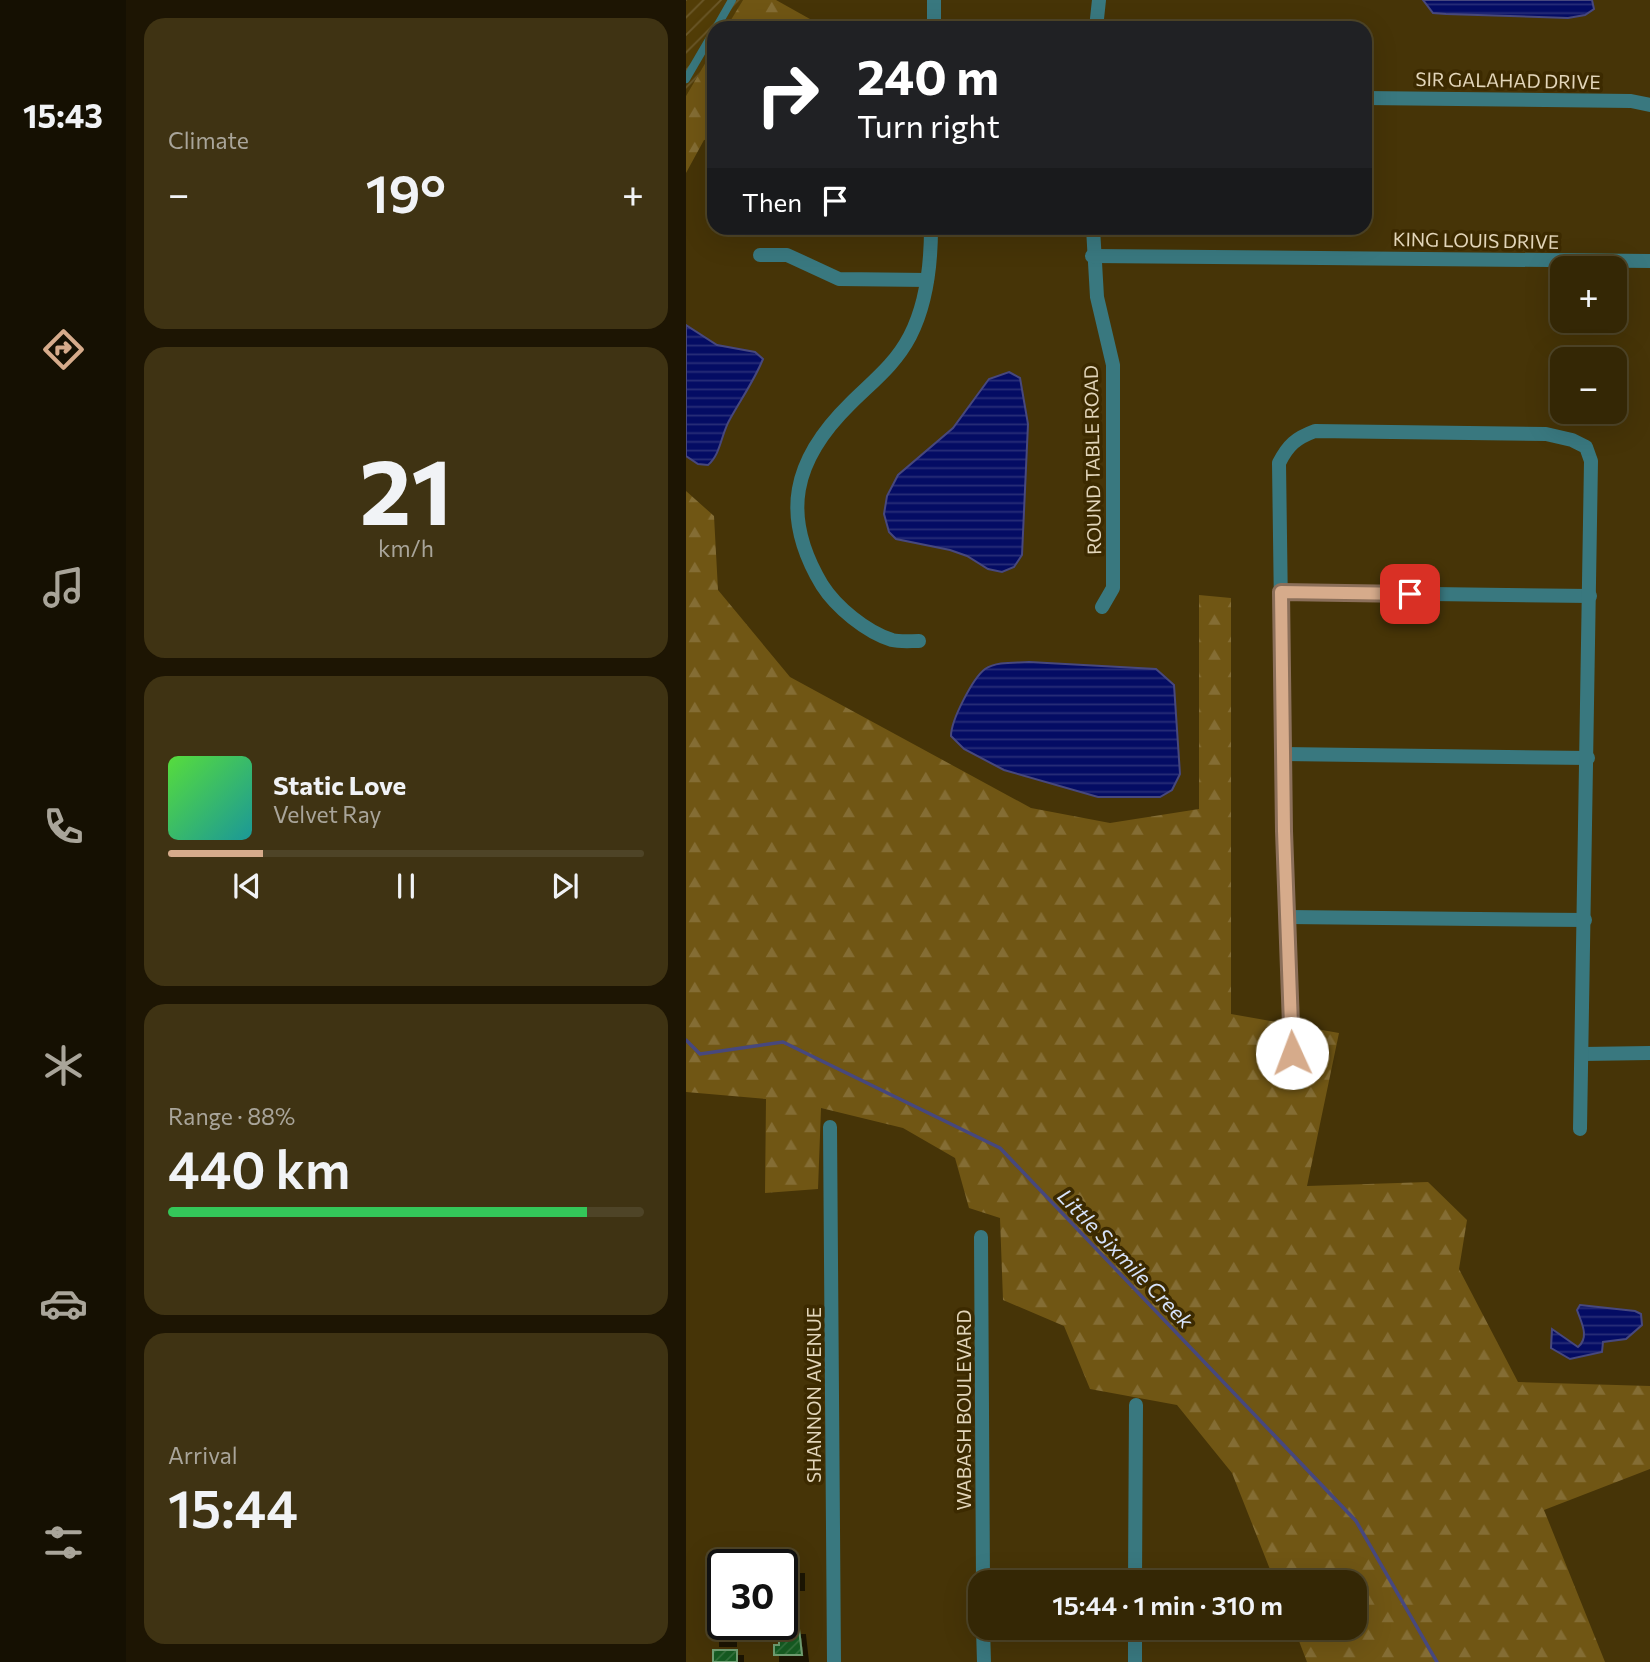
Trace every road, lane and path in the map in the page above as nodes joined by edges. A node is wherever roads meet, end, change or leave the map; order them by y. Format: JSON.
{"nodes":[{"id":1,"x":732,"y":0,"type":"edge"},
{"id":2,"x":934,"y":0,"type":"edge"},
{"id":3,"x":1099,"y":0,"type":"edge"},
{"id":4,"x":720,"y":21,"type":"edge"},
{"id":5,"x":934,"y":21,"type":"edge"},
{"id":6,"x":1097,"y":21,"type":"edge"},
{"id":7,"x":707,"y":44,"type":"edge"},
{"id":8,"x":686,"y":79,"type":"edge"},
{"id":9,"x":1372,"y":98,"type":"edge"},
{"id":10,"x":1650,"y":105,"type":"edge"},
{"id":11,"x":930,"y":235,"type":"edge"},
{"id":12,"x":1093,"y":235,"type":"edge"},
{"id":13,"x":760,"y":255,"type":"dead end"},
{"id":14,"x":1092,"y":256,"type":"junction"},
{"id":15,"x":1650,"y":261,"type":"edge"},
{"id":16,"x":927,"y":280,"type":"junction"},
{"id":17,"x":1281,"y":592,"type":"junction"},
{"id":18,"x":1590,"y":596,"type":"junction"},
{"id":19,"x":1102,"y":607,"type":"dead end"},
{"id":20,"x":919,"y":641,"type":"dead end"},
{"id":21,"x":1283,"y":754,"type":"junction"},
{"id":22,"x":1588,"y":758,"type":"junction"},
{"id":23,"x":1287,"y":917,"type":"junction"},
{"id":24,"x":1585,"y":920,"type":"junction"},
{"id":25,"x":1650,"y":1053,"type":"edge"},
{"id":26,"x":1583,"y":1054,"type":"junction"},
{"id":27,"x":1300,"y":1082,"type":"dead end"},
{"id":28,"x":830,"y":1127,"type":"dead end"},
{"id":29,"x":1580,"y":1129,"type":"dead end"},
{"id":30,"x":981,"y":1237,"type":"dead end"},
{"id":31,"x":1136,"y":1405,"type":"dead end"},
{"id":32,"x":983,"y":1570,"type":"edge"},
{"id":33,"x":1135,"y":1570,"type":"edge"},
{"id":34,"x":983,"y":1640,"type":"edge"},
{"id":35,"x":1135,"y":1640,"type":"edge"},
{"id":36,"x":834,"y":1662,"type":"edge"},
{"id":37,"x":984,"y":1662,"type":"edge"},
{"id":38,"x":1135,"y":1662,"type":"edge"}],
"edges":[{"from":1,"to":4,"type":"lane"},
{"from":2,"to":5,"type":"street"},
{"from":3,"to":6,"type":"street"},
{"from":7,"to":8,"type":"lane"},
{"from":9,"to":10,"type":"street","name":"SIR GALAHAD DRIVE"},
{"from":11,"to":16,"type":"street"},
{"from":12,"to":14,"type":"street","name":"ROUND TABLE ROAD"},
{"from":13,"to":16,"type":"street"},
{"from":14,"to":15,"type":"street","name":"KING LOUIS DRIVE"},
{"from":14,"to":19,"type":"street","name":"ROUND TABLE ROAD"},
{"from":16,"to":20,"type":"street"},
{"from":17,"to":18,"type":"street"},
{"from":17,"to":18,"type":"street"},
{"from":17,"to":21,"type":"street"},
{"from":18,"to":22,"type":"street"},
{"from":21,"to":22,"type":"street"},
{"from":21,"to":23,"type":"street"},
{"from":22,"to":24,"type":"street"},
{"from":23,"to":24,"type":"street"},
{"from":23,"to":27,"type":"street"},
{"from":24,"to":26,"type":"street"},
{"from":25,"to":26,"type":"street"},
{"from":26,"to":29,"type":"street"},
{"from":28,"to":36,"type":"street","name":"SHANNON AVENUE"},
{"from":30,"to":32,"type":"street","name":"WABASH BOULEVARD"},
{"from":31,"to":33,"type":"street"},
{"from":34,"to":37,"type":"street"},
{"from":35,"to":38,"type":"street"}]}
